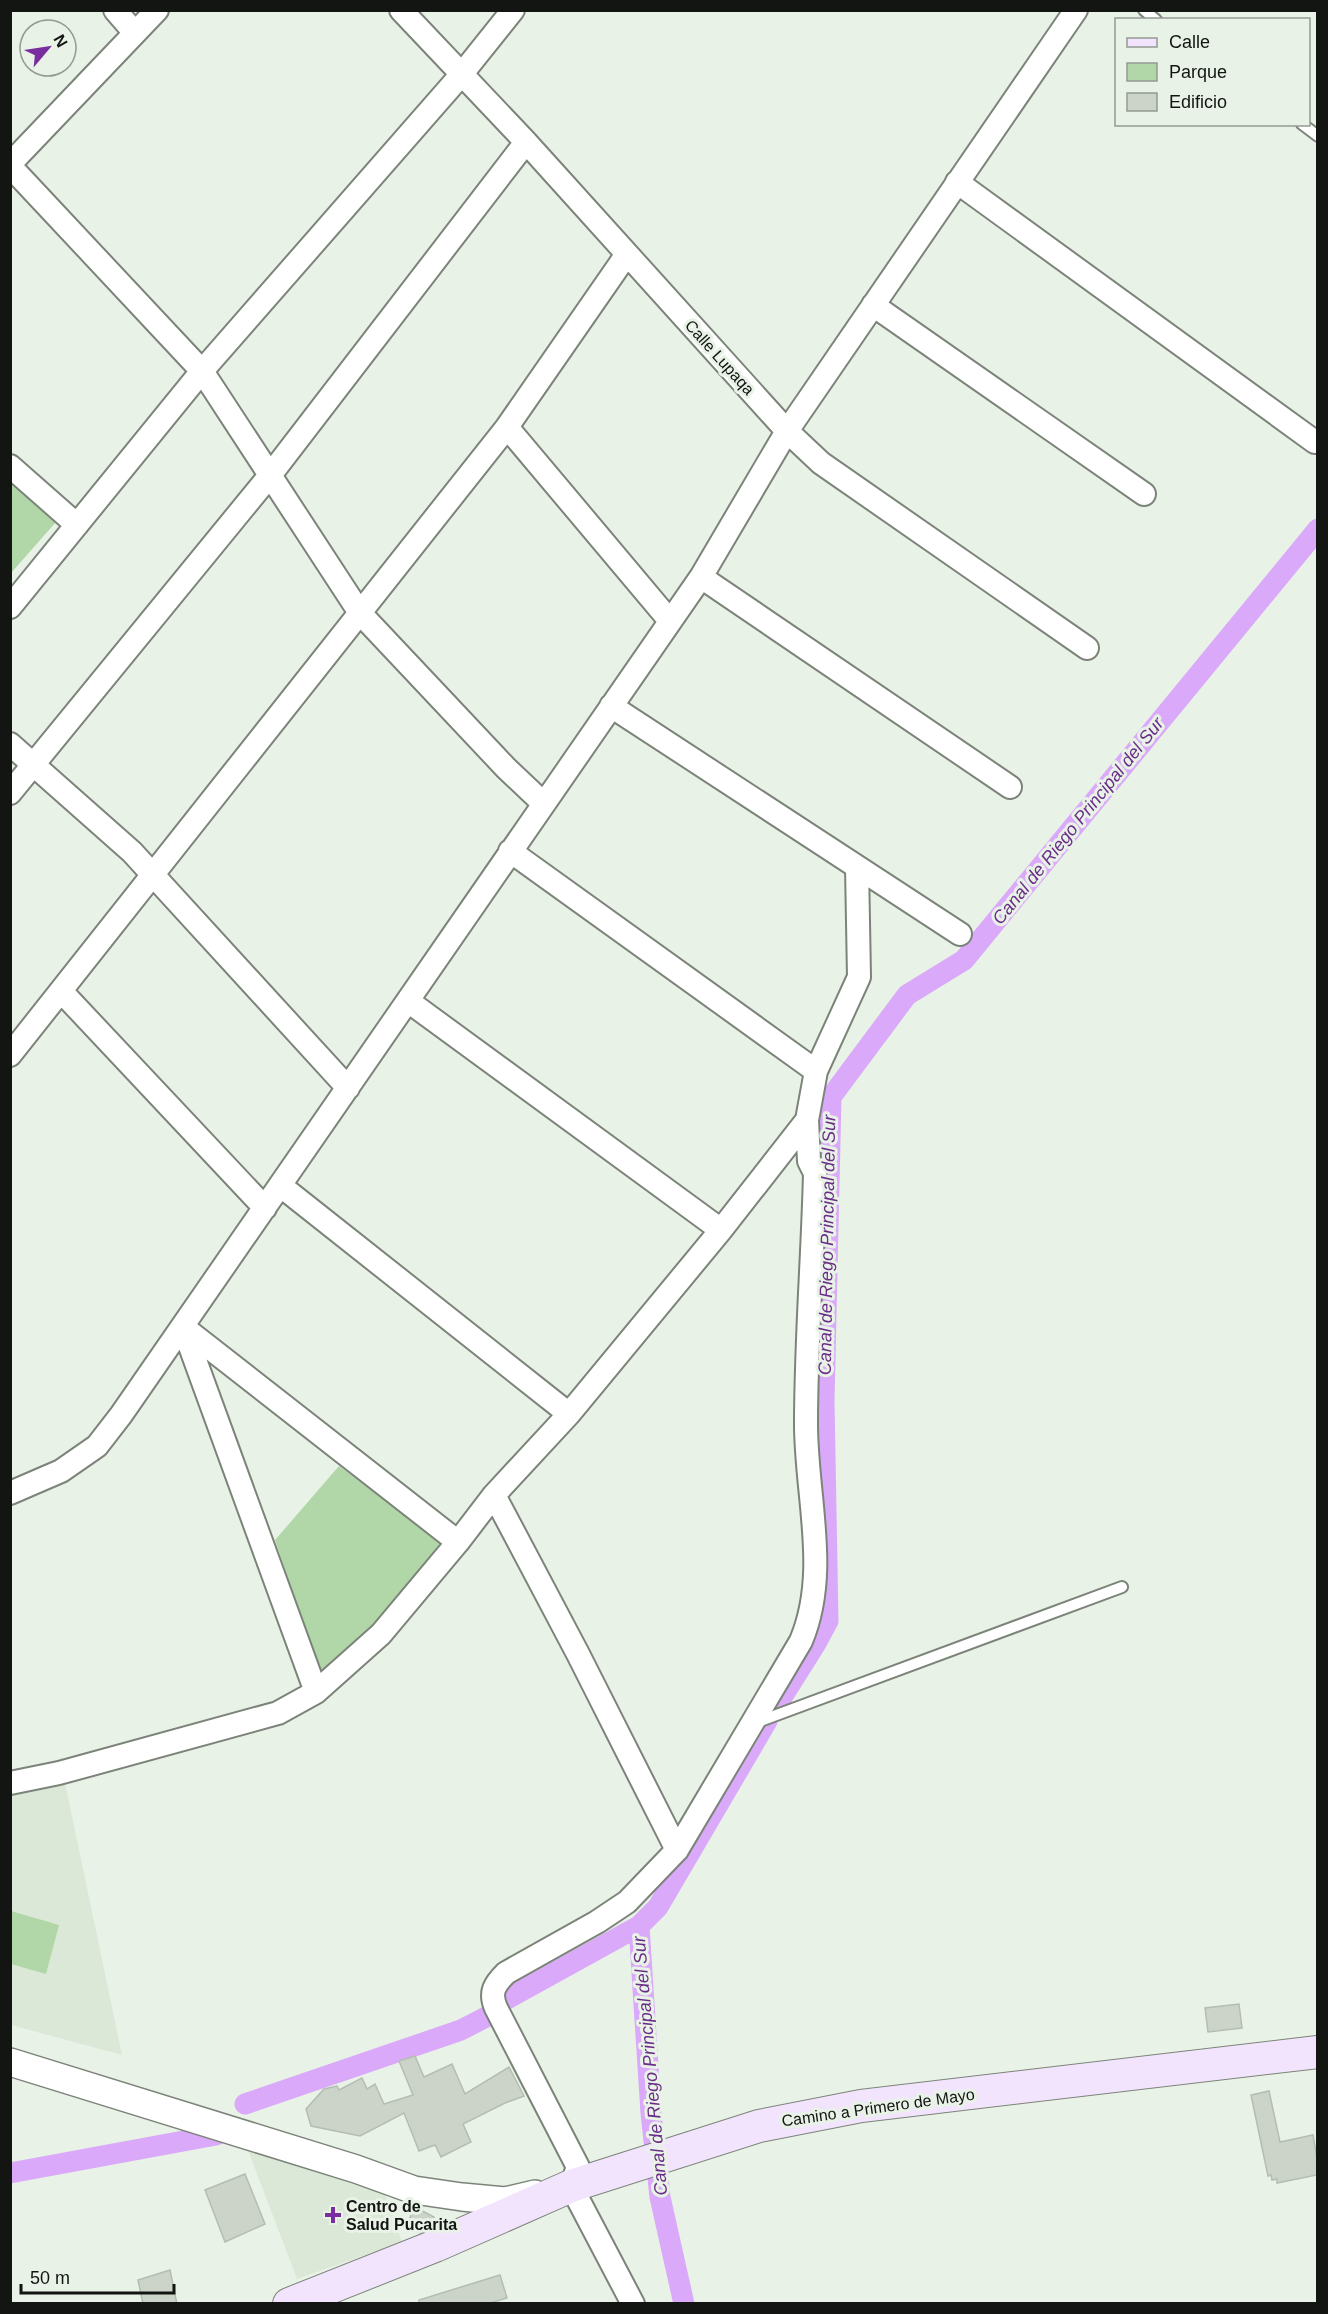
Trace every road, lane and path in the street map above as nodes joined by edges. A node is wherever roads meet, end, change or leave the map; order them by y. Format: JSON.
{"nodes":[{"id":1,"x":114,"y":10,"type":"edge"},
{"id":2,"x":157,"y":10,"type":"edge"},
{"id":3,"x":401,"y":10,"type":"edge"},
{"id":4,"x":513,"y":10,"type":"edge"},
{"id":5,"x":1076,"y":10,"type":"edge"},
{"id":6,"x":135,"y":33,"type":"junction"},
{"id":7,"x":461,"y":75,"type":"junction"},
{"id":8,"x":1305,"y":126,"type":"edge"},
{"id":9,"x":1317,"y":135,"type":"edge"},
{"id":10,"x":526,"y":142,"type":"junction"},
{"id":11,"x":10,"y":165,"type":"edge"},
{"id":12,"x":957,"y":182,"type":"junction"},
{"id":13,"x":627,"y":254,"type":"junction"},
{"id":14,"x":873,"y":305,"type":"junction"},
{"id":15,"x":202,"y":371,"type":"junction"},
{"id":16,"x":507,"y":427,"type":"junction"},
{"id":17,"x":787,"y":431,"type":"junction"},
{"id":18,"x":1315,"y":442,"type":"dead end"},
{"id":19,"x":10,"y":466,"type":"edge"},
{"id":20,"x":271,"y":474,"type":"junction"},
{"id":21,"x":1144,"y":494,"type":"dead end"},
{"id":22,"x":77,"y":525,"type":"junction"},
{"id":23,"x":701,"y":577,"type":"junction"},
{"id":24,"x":10,"y":607,"type":"edge"},
{"id":25,"x":360,"y":613,"type":"junction"},
{"id":26,"x":670,"y":621,"type":"junction"},
{"id":27,"x":1087,"y":648,"type":"dead end"},
{"id":28,"x":611,"y":706,"type":"junction"},
{"id":29,"x":10,"y":744,"type":"edge"},
{"id":30,"x":34,"y":764,"type":"junction"},
{"id":31,"x":1010,"y":787,"type":"dead end"},
{"id":32,"x":10,"y":793,"type":"edge"},
{"id":33,"x":544,"y":804,"type":"junction"},
{"id":34,"x":510,"y":851,"type":"junction"},
{"id":35,"x":857,"y":867,"type":"junction"},
{"id":36,"x":153,"y":875,"type":"junction"},
{"id":37,"x":960,"y":934,"type":"dead end"},
{"id":38,"x":61,"y":991,"type":"junction"},
{"id":39,"x":408,"y":1001,"type":"junction"},
{"id":40,"x":10,"y":1055,"type":"edge"},
{"id":41,"x":816,"y":1071,"type":"junction"},
{"id":42,"x":348,"y":1088,"type":"junction"},
{"id":43,"x":807,"y":1119,"type":"junction"},
{"id":44,"x":280,"y":1186,"type":"junction"},
{"id":45,"x":265,"y":1208,"type":"junction"},
{"id":46,"x":721,"y":1230,"type":"junction"},
{"id":47,"x":183,"y":1327,"type":"junction"},
{"id":48,"x":569,"y":1414,"type":"junction"},
{"id":49,"x":10,"y":1493,"type":"edge"},
{"id":50,"x":494,"y":1495,"type":"junction"},
{"id":51,"x":458,"y":1542,"type":"junction"},
{"id":52,"x":1122,"y":1587,"type":"dead end"},
{"id":53,"x":316,"y":1692,"type":"junction"},
{"id":54,"x":752,"y":1724,"type":"junction"},
{"id":55,"x":10,"y":1782,"type":"edge"},
{"id":56,"x":677,"y":1850,"type":"junction"},
{"id":57,"x":1317,"y":2052,"type":"edge"},
{"id":58,"x":10,"y":2062,"type":"edge"},
{"id":59,"x":571,"y":2186,"type":"junction"},
{"id":60,"x":293,"y":2303,"type":"edge"},
{"id":61,"x":633,"y":2304,"type":"edge"}],
"edges":[{"from":1,"to":6,"type":"street"},
{"from":2,"to":6,"type":"street"},
{"from":3,"to":7,"type":"street","name":"Calle Lupaqa"},
{"from":4,"to":7,"type":"street"},
{"from":5,"to":12,"type":"street"},
{"from":6,"to":11,"type":"street"},
{"from":7,"to":10,"type":"street","name":"Calle Lupaqa"},
{"from":7,"to":15,"type":"street"},
{"from":8,"to":9,"type":"lane"},
{"from":10,"to":13,"type":"street","name":"Calle Lupaqa"},
{"from":10,"to":20,"type":"street"},
{"from":11,"to":15,"type":"street"},
{"from":12,"to":14,"type":"street"},
{"from":12,"to":18,"type":"street"},
{"from":13,"to":16,"type":"street"},
{"from":13,"to":17,"type":"street","name":"Calle Lupaqa"},
{"from":14,"to":17,"type":"street"},
{"from":14,"to":21,"type":"street"},
{"from":15,"to":20,"type":"street"},
{"from":15,"to":22,"type":"street"},
{"from":16,"to":25,"type":"street"},
{"from":16,"to":26,"type":"street"},
{"from":17,"to":23,"type":"street"},
{"from":17,"to":27,"type":"street","name":"Calle Lupaqa"},
{"from":19,"to":22,"type":"street"},
{"from":20,"to":25,"type":"street"},
{"from":20,"to":30,"type":"street"},
{"from":22,"to":24,"type":"street"},
{"from":23,"to":26,"type":"street"},
{"from":23,"to":31,"type":"street"},
{"from":25,"to":33,"type":"street"},
{"from":25,"to":36,"type":"street"},
{"from":26,"to":28,"type":"street"},
{"from":28,"to":33,"type":"street"},
{"from":28,"to":35,"type":"street"},
{"from":29,"to":30,"type":"street"},
{"from":30,"to":32,"type":"street"},
{"from":30,"to":36,"type":"street"},
{"from":33,"to":34,"type":"street"},
{"from":34,"to":39,"type":"street"},
{"from":34,"to":41,"type":"street"},
{"from":35,"to":37,"type":"street"},
{"from":35,"to":41,"type":"street"},
{"from":36,"to":38,"type":"street"},
{"from":36,"to":42,"type":"street"},
{"from":38,"to":40,"type":"street"},
{"from":38,"to":45,"type":"street"},
{"from":39,"to":42,"type":"street"},
{"from":39,"to":46,"type":"street"},
{"from":41,"to":43,"type":"street"},
{"from":42,"to":44,"type":"street"},
{"from":43,"to":46,"type":"street"},
{"from":43,"to":54,"type":"street"},
{"from":44,"to":45,"type":"street"},
{"from":44,"to":48,"type":"street"},
{"from":45,"to":47,"type":"street"},
{"from":46,"to":48,"type":"street"},
{"from":47,"to":49,"type":"street"},
{"from":47,"to":51,"type":"street"},
{"from":47,"to":53,"type":"street"},
{"from":48,"to":50,"type":"street"},
{"from":50,"to":51,"type":"street"},
{"from":50,"to":56,"type":"street"},
{"from":51,"to":53,"type":"street"},
{"from":52,"to":54,"type":"lane"},
{"from":53,"to":55,"type":"street"},
{"from":54,"to":56,"type":"street"},
{"from":56,"to":59,"type":"street"},
{"from":57,"to":59,"type":"main road","name":"Camino a Primero de Mayo"},
{"from":58,"to":59,"type":"street"},
{"from":59,"to":60,"type":"main road","name":"Camino a Primero de Mayo"},
{"from":59,"to":61,"type":"street"}]}
